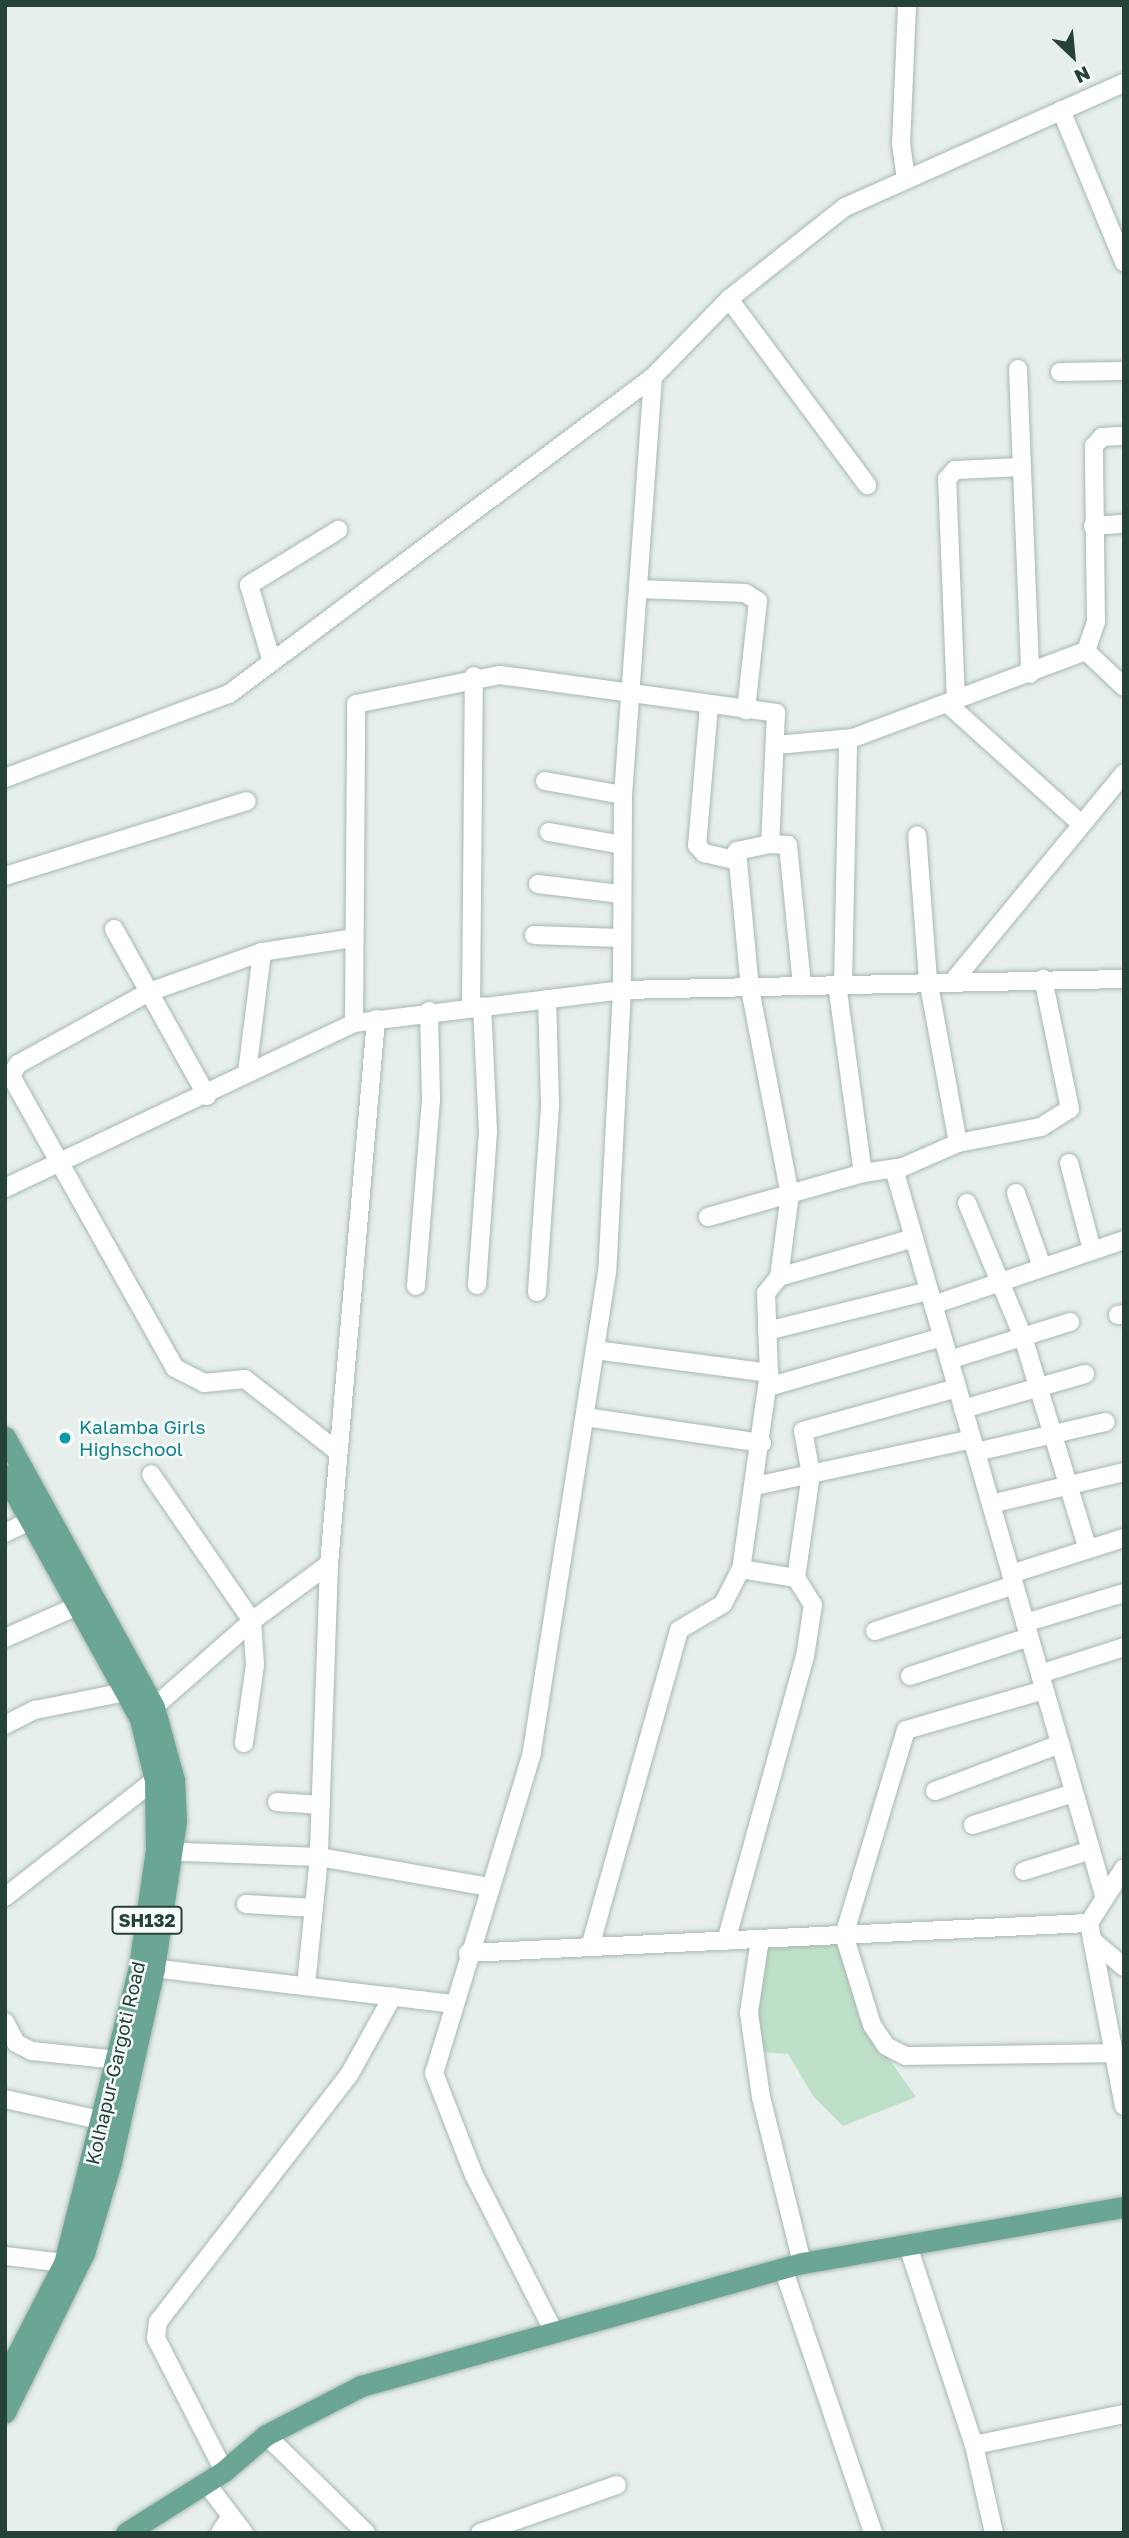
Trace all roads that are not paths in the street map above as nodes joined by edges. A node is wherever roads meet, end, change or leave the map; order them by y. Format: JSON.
{"nodes":[{"id":1,"x":907,"y":5,"type":"edge"},
{"id":2,"x":1124,"y":83,"type":"edge"},
{"id":3,"x":1061,"y":110,"type":"junction"},
{"id":4,"x":906,"y":179,"type":"junction"},
{"id":5,"x":1124,"y":262,"type":"edge"},
{"id":6,"x":729,"y":299,"type":"junction"},
{"id":7,"x":1018,"y":369,"type":"dead end"},
{"id":8,"x":1124,"y":371,"type":"edge"},
{"id":9,"x":1060,"y":372,"type":"dead end"},
{"id":10,"x":653,"y":377,"type":"junction"},
{"id":11,"x":1124,"y":436,"type":"edge"},
{"id":12,"x":1022,"y":467,"type":"junction"},
{"id":13,"x":867,"y":485,"type":"dead end"},
{"id":14,"x":1124,"y":524,"type":"edge"},
{"id":15,"x":1093,"y":526,"type":"junction"},
{"id":16,"x":338,"y":530,"type":"dead end"},
{"id":17,"x":638,"y":589,"type":"junction"},
{"id":18,"x":1086,"y":651,"type":"junction"},
{"id":19,"x":272,"y":663,"type":"junction"},
{"id":20,"x":1030,"y":674,"type":"junction"},
{"id":21,"x":474,"y":676,"type":"junction"},
{"id":22,"x":1124,"y":687,"type":"edge"},
{"id":23,"x":629,"y":697,"type":"junction"},
{"id":24,"x":952,"y":703,"type":"junction"},
{"id":25,"x":709,"y":706,"type":"junction"},
{"id":26,"x":746,"y":710,"type":"junction"},
{"id":27,"x":848,"y":739,"type":"junction"},
{"id":28,"x":776,"y":746,"type":"junction"},
{"id":29,"x":5,"y":778,"type":"edge"},
{"id":30,"x":545,"y":780,"type":"dead end"},
{"id":31,"x":1120,"y":784,"type":"edge"},
{"id":32,"x":623,"y":795,"type":"junction"},
{"id":33,"x":247,"y":801,"type":"dead end"},
{"id":34,"x":1078,"y":821,"type":"junction"},
{"id":35,"x":549,"y":832,"type":"dead end"},
{"id":36,"x":917,"y":835,"type":"dead end"},
{"id":37,"x":770,"y":844,"type":"junction"},
{"id":38,"x":622,"y":845,"type":"junction"},
{"id":39,"x":738,"y":861,"type":"junction"},
{"id":40,"x":5,"y":876,"type":"edge"},
{"id":41,"x":538,"y":884,"type":"dead end"},
{"id":42,"x":620,"y":894,"type":"junction"},
{"id":43,"x":114,"y":929,"type":"dead end"},
{"id":44,"x":534,"y":936,"type":"dead end"},
{"id":45,"x":354,"y":937,"type":"junction"},
{"id":46,"x":619,"y":938,"type":"junction"},
{"id":47,"x":262,"y":952,"type":"junction"},
{"id":48,"x":955,"y":979,"type":"junction"},
{"id":49,"x":1043,"y":979,"type":"junction"},
{"id":50,"x":1124,"y":979,"type":"edge"},
{"id":51,"x":928,"y":980,"type":"junction"},
{"id":52,"x":840,"y":984,"type":"junction"},
{"id":53,"x":802,"y":986,"type":"junction"},
{"id":54,"x":750,"y":989,"type":"junction"},
{"id":55,"x":622,"y":990,"type":"junction"},
{"id":56,"x":149,"y":992,"type":"junction"},
{"id":57,"x":547,"y":999,"type":"junction"},
{"id":58,"x":477,"y":1006,"type":"junction"},
{"id":59,"x":429,"y":1011,"type":"junction"},
{"id":60,"x":376,"y":1019,"type":"junction"},
{"id":61,"x":354,"y":1023,"type":"junction"},
{"id":62,"x":247,"y":1073,"type":"junction"},
{"id":63,"x":207,"y":1096,"type":"junction"},
{"id":64,"x":958,"y":1143,"type":"junction"},
{"id":65,"x":56,"y":1161,"type":"junction"},
{"id":66,"x":1069,"y":1163,"type":"dead end"},
{"id":67,"x":894,"y":1169,"type":"junction"},
{"id":68,"x":863,"y":1173,"type":"junction"},
{"id":69,"x":8,"y":1183,"type":"edge"},
{"id":70,"x":1016,"y":1193,"type":"dead end"},
{"id":71,"x":790,"y":1194,"type":"junction"},
{"id":72,"x":967,"y":1203,"type":"dead end"},
{"id":73,"x":708,"y":1217,"type":"dead end"},
{"id":74,"x":914,"y":1238,"type":"junction"},
{"id":75,"x":1124,"y":1240,"type":"edge"},
{"id":76,"x":1092,"y":1250,"type":"junction"},
{"id":77,"x":1042,"y":1267,"type":"junction"},
{"id":78,"x":779,"y":1277,"type":"junction"},
{"id":79,"x":996,"y":1282,"type":"junction"},
{"id":80,"x":477,"y":1285,"type":"dead end"},
{"id":81,"x":416,"y":1286,"type":"dead end"},
{"id":82,"x":537,"y":1292,"type":"dead end"},
{"id":83,"x":931,"y":1298,"type":"junction"},
{"id":84,"x":1070,"y":1322,"type":"dead end"},
{"id":85,"x":767,"y":1331,"type":"junction"},
{"id":86,"x":1023,"y":1337,"type":"junction"},
{"id":87,"x":943,"y":1338,"type":"junction"},
{"id":88,"x":595,"y":1350,"type":"junction"},
{"id":89,"x":949,"y":1360,"type":"junction"},
{"id":90,"x":1086,"y":1374,"type":"dead end"},
{"id":91,"x":768,"y":1380,"type":"junction"},
{"id":92,"x":1036,"y":1384,"type":"junction"},
{"id":93,"x":957,"y":1388,"type":"junction"},
{"id":94,"x":963,"y":1409,"type":"junction"},
{"id":95,"x":585,"y":1417,"type":"junction"},
{"id":96,"x":1106,"y":1422,"type":"dead end"},
{"id":97,"x":1048,"y":1433,"type":"junction"},
{"id":98,"x":5,"y":1437,"type":"edge"},
{"id":99,"x":762,"y":1444,"type":"junction"},
{"id":100,"x":974,"y":1446,"type":"junction"},
{"id":101,"x":336,"y":1450,"type":"junction"},
{"id":102,"x":1124,"y":1472,"type":"edge"},
{"id":103,"x":151,"y":1474,"type":"dead end"},
{"id":104,"x":811,"y":1474,"type":"junction"},
{"id":105,"x":5,"y":1475,"type":"edge"},
{"id":106,"x":755,"y":1486,"type":"junction"},
{"id":107,"x":1070,"y":1488,"type":"junction"},
{"id":108,"x":990,"y":1504,"type":"junction"},
{"id":109,"x":32,"y":1520,"type":"junction"},
{"id":110,"x":5,"y":1533,"type":"edge"},
{"id":111,"x":1124,"y":1538,"type":"edge"},
{"id":112,"x":1088,"y":1549,"type":"junction"},
{"id":113,"x":329,"y":1564,"type":"junction"},
{"id":114,"x":741,"y":1569,"type":"junction"},
{"id":115,"x":796,"y":1578,"type":"junction"},
{"id":116,"x":1012,"y":1579,"type":"junction"},
{"id":117,"x":1124,"y":1593,"type":"edge"},
{"id":118,"x":82,"y":1604,"type":"junction"},
{"id":119,"x":253,"y":1621,"type":"junction"},
{"id":120,"x":1027,"y":1630,"type":"junction"},
{"id":121,"x":875,"y":1631,"type":"dead end"},
{"id":122,"x":5,"y":1638,"type":"edge"},
{"id":123,"x":1124,"y":1647,"type":"edge"},
{"id":124,"x":910,"y":1676,"type":"dead end"},
{"id":125,"x":1042,"y":1682,"type":"junction"},
{"id":126,"x":127,"y":1692,"type":"junction"},
{"id":127,"x":147,"y":1713,"type":"junction"},
{"id":128,"x":5,"y":1725,"type":"edge"},
{"id":129,"x":244,"y":1743,"type":"dead end"},
{"id":130,"x":1060,"y":1744,"type":"junction"},
{"id":131,"x":155,"y":1780,"type":"junction"},
{"id":132,"x":935,"y":1791,"type":"dead end"},
{"id":133,"x":1074,"y":1793,"type":"junction"},
{"id":134,"x":277,"y":1802,"type":"dead end"},
{"id":135,"x":321,"y":1805,"type":"junction"},
{"id":136,"x":973,"y":1825,"type":"dead end"},
{"id":137,"x":1091,"y":1850,"type":"junction"},
{"id":138,"x":165,"y":1851,"type":"junction"},
{"id":139,"x":319,"y":1857,"type":"junction"},
{"id":140,"x":1124,"y":1868,"type":"edge"},
{"id":141,"x":1024,"y":1871,"type":"dead end"},
{"id":142,"x":489,"y":1887,"type":"junction"},
{"id":143,"x":1104,"y":1895,"type":"junction"},
{"id":144,"x":5,"y":1897,"type":"edge"},
{"id":145,"x":246,"y":1904,"type":"dead end"},
{"id":146,"x":314,"y":1908,"type":"junction"},
{"id":147,"x":1091,"y":1932,"type":"junction"},
{"id":148,"x":844,"y":1935,"type":"junction"},
{"id":149,"x":760,"y":1939,"type":"junction"},
{"id":150,"x":726,"y":1941,"type":"junction"},
{"id":151,"x":590,"y":1947,"type":"junction"},
{"id":152,"x":468,"y":1953,"type":"junction"},
{"id":153,"x":1124,"y":1967,"type":"edge"},
{"id":154,"x":146,"y":1968,"type":"junction"},
{"id":155,"x":306,"y":1985,"type":"junction"},
{"id":156,"x":393,"y":1996,"type":"junction"},
{"id":157,"x":452,"y":2004,"type":"junction"},
{"id":158,"x":5,"y":2022,"type":"edge"},
{"id":159,"x":1114,"y":2053,"type":"junction"},
{"id":160,"x":118,"y":2060,"type":"junction"},
{"id":161,"x":5,"y":2099,"type":"edge"},
{"id":162,"x":1124,"y":2106,"type":"edge"},
{"id":163,"x":104,"y":2122,"type":"junction"},
{"id":164,"x":1124,"y":2207,"type":"edge"},
{"id":165,"x":908,"y":2246,"type":"junction"},
{"id":166,"x":5,"y":2256,"type":"edge"},
{"id":167,"x":64,"y":2263,"type":"junction"},
{"id":168,"x":792,"y":2265,"type":"junction"},
{"id":169,"x":554,"y":2332,"type":"junction"},
{"id":170,"x":5,"y":2378,"type":"edge"},
{"id":171,"x":5,"y":2412,"type":"edge"},
{"id":172,"x":1124,"y":2414,"type":"edge"},
{"id":173,"x":266,"y":2435,"type":"junction"},
{"id":174,"x":974,"y":2445,"type":"junction"},
{"id":175,"x":224,"y":2471,"type":"junction"},
{"id":176,"x":206,"y":2483,"type":"junction"},
{"id":177,"x":617,"y":2485,"type":"dead end"},
{"id":178,"x":231,"y":2516,"type":"junction"},
{"id":179,"x":126,"y":2533,"type":"edge"},
{"id":180,"x":220,"y":2533,"type":"edge"},
{"id":181,"x":244,"y":2533,"type":"edge"},
{"id":182,"x":366,"y":2533,"type":"edge"},
{"id":183,"x":480,"y":2533,"type":"edge"},
{"id":184,"x":873,"y":2533,"type":"edge"},
{"id":185,"x":993,"y":2533,"type":"edge"}],
"edges":[{"from":1,"to":4,"type":"street"},
{"from":2,"to":3,"type":"street"},
{"from":3,"to":4,"type":"street"},
{"from":3,"to":5,"type":"street"},
{"from":4,"to":6,"type":"street"},
{"from":6,"to":10,"type":"street"},
{"from":6,"to":13,"type":"street"},
{"from":7,"to":12,"type":"street"},
{"from":8,"to":9,"type":"street"},
{"from":10,"to":17,"type":"street"},
{"from":10,"to":19,"type":"street"},
{"from":11,"to":15,"type":"street"},
{"from":12,"to":20,"type":"street"},
{"from":12,"to":24,"type":"street"},
{"from":14,"to":15,"type":"street"},
{"from":15,"to":18,"type":"street"},
{"from":16,"to":19,"type":"street"},
{"from":17,"to":23,"type":"street"},
{"from":17,"to":26,"type":"street"},
{"from":18,"to":20,"type":"street"},
{"from":18,"to":22,"type":"street"},
{"from":19,"to":29,"type":"street"},
{"from":20,"to":24,"type":"street"},
{"from":21,"to":23,"type":"street"},
{"from":21,"to":45,"type":"street"},
{"from":21,"to":58,"type":"street"},
{"from":23,"to":25,"type":"street"},
{"from":23,"to":32,"type":"street"},
{"from":24,"to":27,"type":"street"},
{"from":24,"to":34,"type":"street"},
{"from":25,"to":26,"type":"street"},
{"from":25,"to":39,"type":"street"},
{"from":26,"to":28,"type":"street"},
{"from":27,"to":28,"type":"street"},
{"from":27,"to":52,"type":"street"},
{"from":28,"to":37,"type":"street"},
{"from":30,"to":32,"type":"street"},
{"from":31,"to":34,"type":"street"},
{"from":32,"to":38,"type":"street"},
{"from":33,"to":40,"type":"street"},
{"from":34,"to":48,"type":"street"},
{"from":35,"to":38,"type":"street"},
{"from":36,"to":51,"type":"street"},
{"from":37,"to":39,"type":"street"},
{"from":37,"to":53,"type":"street"},
{"from":38,"to":42,"type":"street"},
{"from":39,"to":54,"type":"street"},
{"from":41,"to":42,"type":"street"},
{"from":42,"to":46,"type":"street"},
{"from":43,"to":56,"type":"street"},
{"from":44,"to":46,"type":"street"},
{"from":45,"to":47,"type":"street"},
{"from":45,"to":61,"type":"street"},
{"from":46,"to":55,"type":"street"},
{"from":47,"to":56,"type":"street"},
{"from":47,"to":62,"type":"street"},
{"from":48,"to":49,"type":"street"},
{"from":48,"to":51,"type":"street"},
{"from":49,"to":50,"type":"street"},
{"from":49,"to":64,"type":"street"},
{"from":51,"to":52,"type":"street"},
{"from":51,"to":64,"type":"street"},
{"from":52,"to":53,"type":"street"},
{"from":52,"to":68,"type":"street"},
{"from":53,"to":54,"type":"street"},
{"from":54,"to":55,"type":"street"},
{"from":54,"to":71,"type":"street"},
{"from":55,"to":57,"type":"street"},
{"from":55,"to":88,"type":"street"},
{"from":56,"to":63,"type":"street"},
{"from":56,"to":65,"type":"street"},
{"from":57,"to":58,"type":"street"},
{"from":57,"to":82,"type":"street"},
{"from":58,"to":59,"type":"street"},
{"from":58,"to":80,"type":"street"},
{"from":59,"to":60,"type":"street"},
{"from":59,"to":81,"type":"street"},
{"from":60,"to":61,"type":"street"},
{"from":60,"to":101,"type":"street"},
{"from":61,"to":62,"type":"street"},
{"from":62,"to":63,"type":"street"},
{"from":63,"to":65,"type":"street"},
{"from":64,"to":67,"type":"street"},
{"from":65,"to":69,"type":"street"},
{"from":65,"to":101,"type":"street"},
{"from":66,"to":76,"type":"street"},
{"from":67,"to":68,"type":"street"},
{"from":67,"to":74,"type":"street"},
{"from":68,"to":71,"type":"street"},
{"from":70,"to":77,"type":"street"},
{"from":71,"to":73,"type":"street"},
{"from":71,"to":78,"type":"street"},
{"from":72,"to":79,"type":"street"},
{"from":74,"to":78,"type":"street"},
{"from":74,"to":83,"type":"street"},
{"from":75,"to":76,"type":"street"},
{"from":76,"to":77,"type":"street"},
{"from":77,"to":79,"type":"street"},
{"from":78,"to":85,"type":"street"},
{"from":79,"to":83,"type":"street"},
{"from":79,"to":86,"type":"street"},
{"from":83,"to":85,"type":"street"},
{"from":83,"to":87,"type":"street"},
{"from":84,"to":86,"type":"street"},
{"from":85,"to":91,"type":"street"},
{"from":86,"to":89,"type":"street"},
{"from":86,"to":92,"type":"street"},
{"from":87,"to":89,"type":"street"},
{"from":87,"to":91,"type":"street"},
{"from":88,"to":91,"type":"street"},
{"from":88,"to":95,"type":"street"},
{"from":89,"to":93,"type":"street"},
{"from":90,"to":92,"type":"street"},
{"from":91,"to":99,"type":"street"},
{"from":92,"to":94,"type":"street"},
{"from":92,"to":97,"type":"street"},
{"from":93,"to":94,"type":"street"},
{"from":93,"to":104,"type":"street"},
{"from":94,"to":100,"type":"street"},
{"from":95,"to":99,"type":"street"},
{"from":95,"to":142,"type":"street"},
{"from":96,"to":97,"type":"street"},
{"from":97,"to":100,"type":"street"},
{"from":97,"to":107,"type":"street"},
{"from":98,"to":127,"type":"main road"},
{"from":99,"to":106,"type":"street"},
{"from":100,"to":104,"type":"street"},
{"from":100,"to":108,"type":"street"},
{"from":101,"to":113,"type":"street"},
{"from":102,"to":107,"type":"street"},
{"from":103,"to":119,"type":"street"},
{"from":104,"to":106,"type":"street"},
{"from":104,"to":115,"type":"street"},
{"from":105,"to":109,"type":"main road"},
{"from":106,"to":114,"type":"street"},
{"from":107,"to":108,"type":"street"},
{"from":107,"to":112,"type":"street"},
{"from":108,"to":116,"type":"street"},
{"from":109,"to":110,"type":"street"},
{"from":109,"to":118,"type":"main road"},
{"from":111,"to":112,"type":"street"},
{"from":112,"to":116,"type":"street"},
{"from":113,"to":119,"type":"street"},
{"from":113,"to":135,"type":"street"},
{"from":114,"to":115,"type":"street"},
{"from":114,"to":151,"type":"street"},
{"from":115,"to":150,"type":"street"},
{"from":116,"to":120,"type":"street"},
{"from":116,"to":121,"type":"street"},
{"from":117,"to":120,"type":"street"},
{"from":118,"to":122,"type":"street"},
{"from":118,"to":126,"type":"main road"},
{"from":119,"to":127,"type":"street"},
{"from":119,"to":129,"type":"street"},
{"from":120,"to":124,"type":"street"},
{"from":120,"to":125,"type":"street"},
{"from":123,"to":125,"type":"street"},
{"from":125,"to":130,"type":"street"},
{"from":125,"to":148,"type":"street"},
{"from":126,"to":127,"type":"main road"},
{"from":126,"to":128,"type":"street"},
{"from":127,"to":131,"type":"main road"},
{"from":127,"to":138,"type":"main road"},
{"from":130,"to":132,"type":"street"},
{"from":130,"to":133,"type":"street"},
{"from":131,"to":138,"type":"main road"},
{"from":131,"to":144,"type":"street"},
{"from":133,"to":136,"type":"street"},
{"from":133,"to":137,"type":"street"},
{"from":134,"to":135,"type":"street"},
{"from":135,"to":139,"type":"street"},
{"from":137,"to":141,"type":"street"},
{"from":137,"to":143,"type":"street"},
{"from":138,"to":139,"type":"street"},
{"from":138,"to":154,"type":"main road"},
{"from":139,"to":142,"type":"street"},
{"from":139,"to":146,"type":"street"},
{"from":140,"to":143,"type":"street"},
{"from":142,"to":152,"type":"street"},
{"from":143,"to":147,"type":"street"},
{"from":145,"to":146,"type":"street"},
{"from":146,"to":155,"type":"street"},
{"from":147,"to":148,"type":"street"},
{"from":147,"to":153,"type":"street"},
{"from":147,"to":159,"type":"street"},
{"from":148,"to":149,"type":"street"},
{"from":148,"to":159,"type":"street"},
{"from":149,"to":150,"type":"street"},
{"from":149,"to":168,"type":"street"},
{"from":150,"to":151,"type":"street"},
{"from":151,"to":152,"type":"street"},
{"from":152,"to":157,"type":"street"},
{"from":154,"to":155,"type":"street"},
{"from":154,"to":160,"type":"main road","name":"Kolhapur-Gargoti Road"},
{"from":154,"to":171,"type":"main road"},
{"from":155,"to":156,"type":"street"},
{"from":156,"to":157,"type":"street"},
{"from":156,"to":175,"type":"street"},
{"from":157,"to":169,"type":"street"},
{"from":158,"to":160,"type":"street"},
{"from":159,"to":162,"type":"street"},
{"from":160,"to":163,"type":"main road","name":"Kolhapur-Gargoti Road"},
{"from":161,"to":163,"type":"street"},
{"from":163,"to":167,"type":"main road","name":"Kolhapur-Gargoti Road"},
{"from":164,"to":165,"type":"main road"},
{"from":165,"to":168,"type":"main road"},
{"from":165,"to":174,"type":"street"},
{"from":166,"to":167,"type":"street"},
{"from":167,"to":170,"type":"main road","name":"Kolhapur-Gargoti Road"},
{"from":168,"to":169,"type":"main road"},
{"from":168,"to":184,"type":"street"},
{"from":169,"to":173,"type":"main road"},
{"from":172,"to":174,"type":"street"},
{"from":173,"to":175,"type":"main road"},
{"from":173,"to":182,"type":"street"},
{"from":174,"to":185,"type":"street"},
{"from":175,"to":176,"type":"main road"},
{"from":176,"to":178,"type":"street"},
{"from":176,"to":179,"type":"main road"},
{"from":177,"to":183,"type":"street"},
{"from":178,"to":180,"type":"street"},
{"from":178,"to":181,"type":"street"}]}
